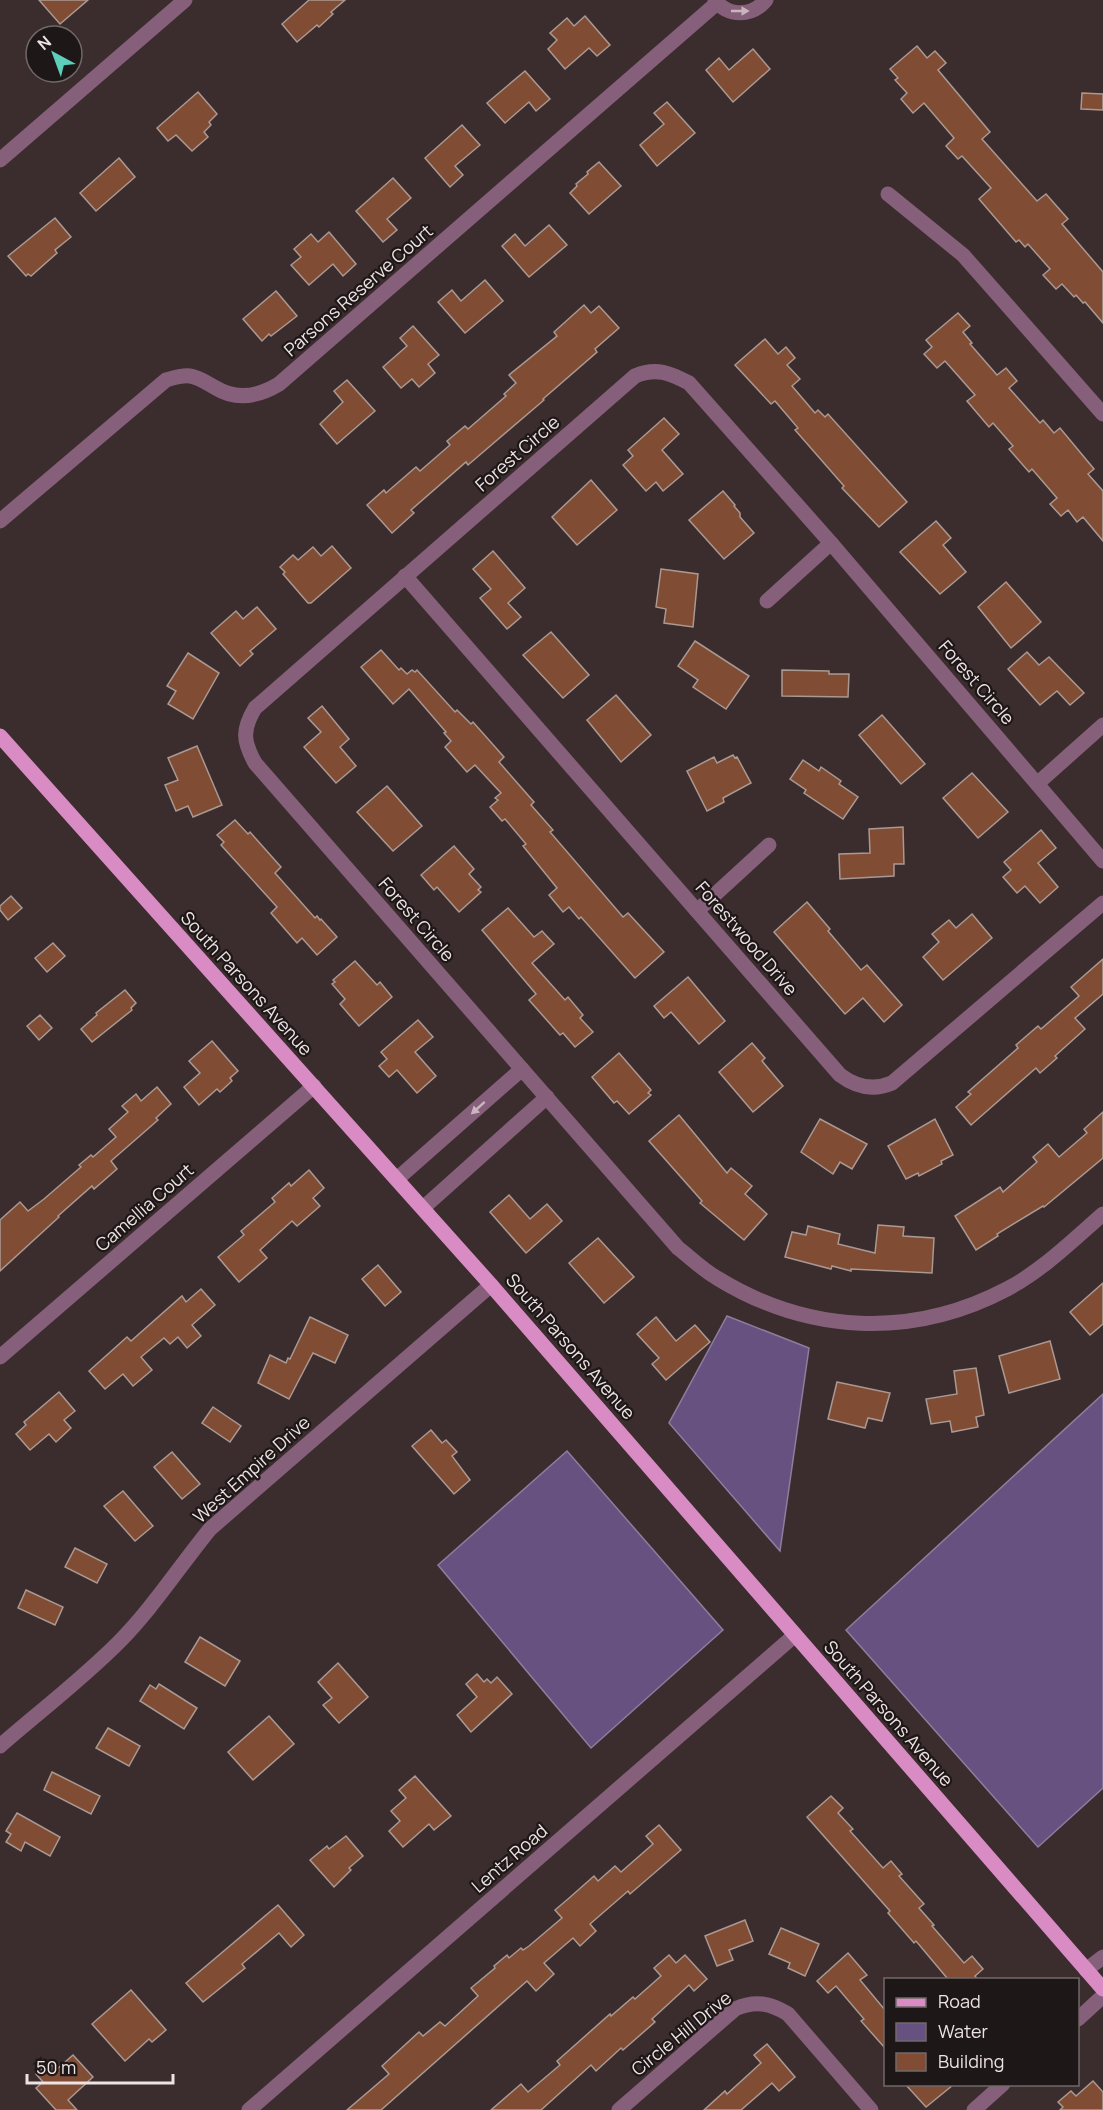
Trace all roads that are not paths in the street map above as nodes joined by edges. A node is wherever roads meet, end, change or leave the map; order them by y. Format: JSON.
{"nodes":[{"id":1,"x":185,"y":0,"type":"edge"},
{"id":2,"x":766,"y":0,"type":"edge"},
{"id":3,"x":716,"y":2,"type":"edge"},
{"id":4,"x":0,"y":160,"type":"edge"},
{"id":5,"x":888,"y":194,"type":"dead end"},
{"id":6,"x":1103,"y":414,"type":"edge"},
{"id":7,"x":0,"y":521,"type":"edge"},
{"id":8,"x":831,"y":543,"type":"junction"},
{"id":9,"x":405,"y":576,"type":"junction"},
{"id":10,"x":767,"y":601,"type":"dead end"},
{"id":11,"x":1103,"y":725,"type":"edge"},
{"id":12,"x":0,"y":736,"type":"edge"},
{"id":13,"x":1038,"y":783,"type":"junction"},
{"id":14,"x":769,"y":845,"type":"dead end"},
{"id":15,"x":1103,"y":861,"type":"edge"},
{"id":16,"x":1103,"y":903,"type":"edge"},
{"id":17,"x":697,"y":911,"type":"junction"},
{"id":18,"x":522,"y":1069,"type":"junction"},
{"id":19,"x":314,"y":1086,"type":"junction"},
{"id":20,"x":547,"y":1097,"type":"junction"},
{"id":21,"x":397,"y":1179,"type":"junction"},
{"id":22,"x":423,"y":1208,"type":"junction"},
{"id":23,"x":1103,"y":1214,"type":"edge"},
{"id":24,"x":491,"y":1285,"type":"junction"},
{"id":25,"x":0,"y":1357,"type":"edge"},
{"id":26,"x":795,"y":1635,"type":"junction"},
{"id":27,"x":0,"y":1746,"type":"edge"},
{"id":28,"x":1103,"y":1957,"type":"edge"},
{"id":29,"x":1086,"y":1970,"type":"junction"},
{"id":30,"x":1103,"y":1989,"type":"edge"},
{"id":31,"x":1103,"y":1996,"type":"edge"},
{"id":32,"x":1079,"y":2017,"type":"edge"},
{"id":33,"x":1002,"y":2086,"type":"edge"},
{"id":34,"x":249,"y":2110,"type":"edge"},
{"id":35,"x":619,"y":2110,"type":"edge"},
{"id":36,"x":871,"y":2110,"type":"edge"},
{"id":37,"x":974,"y":2110,"type":"edge"}],
"edges":[{"from":1,"to":4,"type":"street"},
{"from":3,"to":2,"type":"street","one_way":true},
{"from":3,"to":7,"type":"street","name":"Parsons Reserve Court"},
{"from":5,"to":6,"type":"street"},
{"from":8,"to":9,"type":"street","name":"Forest Circle"},
{"from":8,"to":10,"type":"street"},
{"from":8,"to":13,"type":"street","name":"Forest Circle"},
{"from":9,"to":17,"type":"street","name":"Forestwood Drive"},
{"from":9,"to":18,"type":"street","name":"Forest Circle"},
{"from":11,"to":13,"type":"street"},
{"from":12,"to":19,"type":"main road","name":"South Parsons Avenue"},
{"from":13,"to":15,"type":"street","name":"Forest Circle"},
{"from":14,"to":17,"type":"street"},
{"from":16,"to":17,"type":"street","name":"Forestwood Drive"},
{"from":18,"to":20,"type":"street","name":"Forest Circle"},
{"from":18,"to":21,"type":"street","one_way":true},
{"from":19,"to":21,"type":"main road","name":"South Parsons Avenue"},
{"from":19,"to":25,"type":"street","name":"Camellia Court"},
{"from":20,"to":22,"type":"street"},
{"from":20,"to":23,"type":"street","name":"Forest Circle"},
{"from":21,"to":22,"type":"main road","name":"South Parsons Avenue"},
{"from":22,"to":24,"type":"main road","name":"South Parsons Avenue"},
{"from":24,"to":26,"type":"main road","name":"South Parsons Avenue"},
{"from":24,"to":27,"type":"street","name":"West Empire Drive"},
{"from":26,"to":29,"type":"main road","name":"South Parsons Avenue"},
{"from":26,"to":34,"type":"street","name":"Lentz Road"},
{"from":28,"to":29,"type":"street"},
{"from":29,"to":30,"type":"main road","name":"South Parsons Avenue"},
{"from":31,"to":32,"type":"street"},
{"from":33,"to":37,"type":"street"},
{"from":35,"to":36,"type":"street","name":"Circle Hill Drive"}]}
